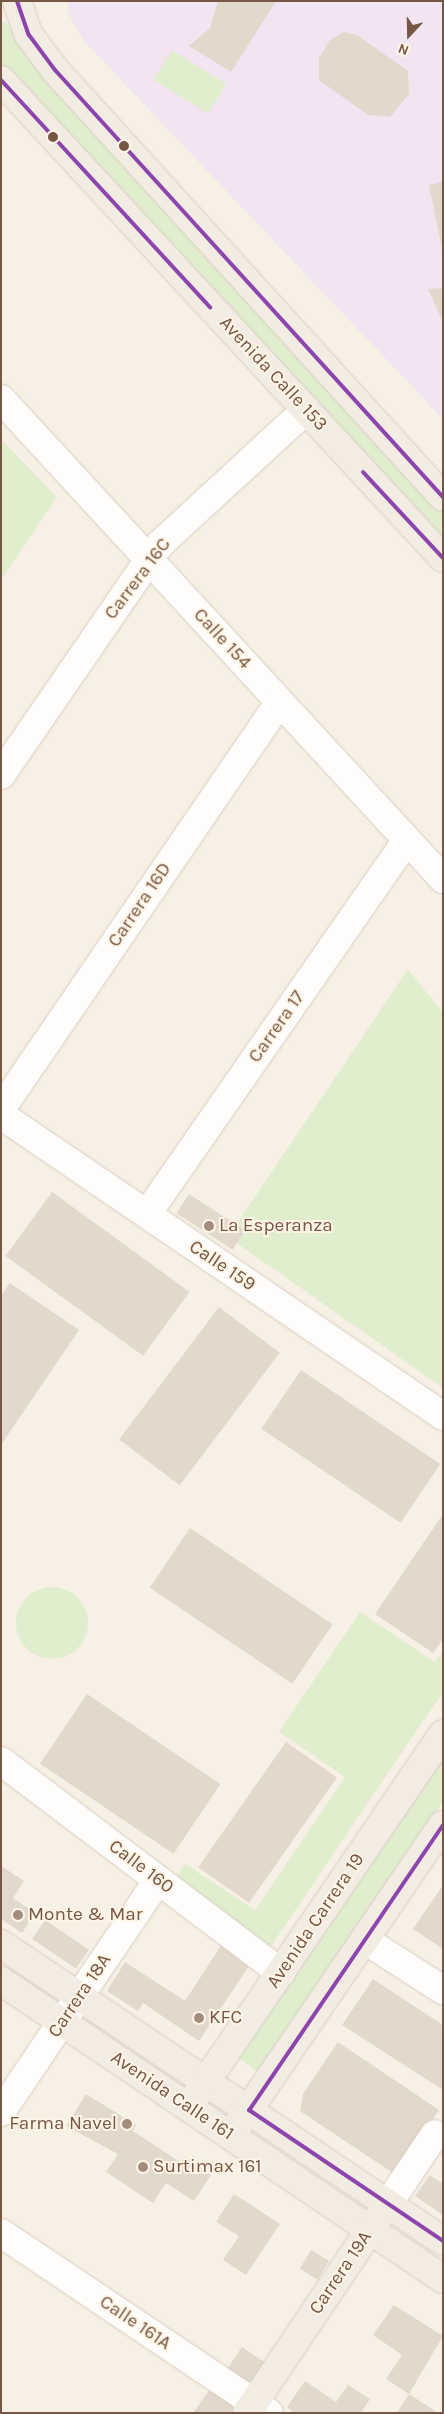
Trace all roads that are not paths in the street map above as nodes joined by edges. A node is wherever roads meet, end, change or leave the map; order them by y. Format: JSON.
{"nodes":[{"id":1,"x":13,"y":1,"type":"edge"},
{"id":2,"x":17,"y":1,"type":"edge"},
{"id":3,"x":1,"y":13,"type":"edge"},
{"id":4,"x":1,"y":80,"type":"edge"},
{"id":5,"x":1,"y":399,"type":"edge"},
{"id":6,"x":306,"y":410,"type":"junction"},
{"id":7,"x":443,"y":497,"type":"edge"},
{"id":8,"x":443,"y":558,"type":"edge"},
{"id":9,"x":148,"y":559,"type":"junction"},
{"id":10,"x":280,"y":702,"type":"junction"},
{"id":11,"x":1,"y":775,"type":"edge"},
{"id":12,"x":407,"y":840,"type":"junction"},
{"id":13,"x":443,"y":879,"type":"edge"},
{"id":14,"x":1,"y":1109,"type":"edge"},
{"id":15,"x":1,"y":1115,"type":"edge"},
{"id":16,"x":147,"y":1214,"type":"junction"},
{"id":17,"x":443,"y":1416,"type":"edge"},
{"id":18,"x":443,"y":1734,"type":"edge"},
{"id":19,"x":5,"y":1774,"type":"edge"},
{"id":20,"x":443,"y":1825,"type":"edge"},
{"id":21,"x":158,"y":1880,"type":"junction"},
{"id":22,"x":365,"y":1940,"type":"junction"},
{"id":23,"x":1,"y":1944,"type":"edge"},
{"id":24,"x":281,"y":1973,"type":"junction"},
{"id":25,"x":1,"y":1980,"type":"edge"},
{"id":26,"x":443,"y":1990,"type":"edge"},
{"id":27,"x":79,"y":1996,"type":"junction"},
{"id":28,"x":62,"y":2022,"type":"junction"},
{"id":29,"x":206,"y":2082,"type":"junction"},
{"id":30,"x":188,"y":2108,"type":"junction"},
{"id":31,"x":249,"y":2110,"type":"junction"},
{"id":32,"x":1,"y":2112,"type":"edge"},
{"id":33,"x":435,"y":2134,"type":"dead end"},
{"id":34,"x":231,"y":2136,"type":"junction"},
{"id":35,"x":388,"y":2204,"type":"junction"},
{"id":36,"x":371,"y":2230,"type":"junction"},
{"id":37,"x":1,"y":2232,"type":"edge"},
{"id":38,"x":443,"y":2241,"type":"edge"},
{"id":39,"x":443,"y":2279,"type":"edge"},
{"id":40,"x":256,"y":2409,"type":"edge"}],
"edges":[{"from":1,"to":3,"type":"main road"},
{"from":2,"to":7,"type":"main road"},
{"from":4,"to":6,"type":"main road","name":"Avenida Calle 153"},
{"from":5,"to":9,"type":"street","name":"Calle 154"},
{"from":6,"to":8,"type":"main road","name":"Avenida Calle 153"},
{"from":6,"to":9,"type":"street","name":"Carrera 16C"},
{"from":9,"to":10,"type":"street","name":"Calle 154"},
{"from":9,"to":11,"type":"street","name":"Carrera 16C"},
{"from":10,"to":12,"type":"street","name":"Calle 154"},
{"from":10,"to":14,"type":"street","name":"Carrera 16D"},
{"from":12,"to":13,"type":"street","name":"Calle 154"},
{"from":12,"to":16,"type":"street","name":"Carrera 17"},
{"from":15,"to":16,"type":"street","name":"Calle 159"},
{"from":16,"to":17,"type":"street","name":"Calle 159"},
{"from":18,"to":24,"type":"main road","name":"Avenida Carrera 19"},
{"from":19,"to":21,"type":"street","name":"Calle 160"},
{"from":20,"to":22,"type":"main road"},
{"from":21,"to":24,"type":"street","name":"Calle 160"},
{"from":21,"to":27,"type":"street","name":"Carrera 18A"},
{"from":22,"to":26,"type":"street"},
{"from":22,"to":31,"type":"main road"},
{"from":23,"to":27,"type":"main road","name":"Avenida Calle 161"},
{"from":24,"to":29,"type":"main road","name":"Avenida Carrera 19"},
{"from":25,"to":28,"type":"main road","name":"Avenida Calle 161"},
{"from":27,"to":28,"type":"street","name":"Carrera 18A"},
{"from":27,"to":29,"type":"main road","name":"Avenida Calle 161"},
{"from":28,"to":30,"type":"main road","name":"Avenida Calle 161"},
{"from":28,"to":32,"type":"street","name":"Carrera 18A"},
{"from":29,"to":30,"type":"main road","name":"Avenida Carrera 19"},
{"from":29,"to":31,"type":"main road","name":"Avenida Calle 161"},
{"from":30,"to":34,"type":"main road","name":"Avenida Calle 161"},
{"from":31,"to":34,"type":"main road"},
{"from":31,"to":35,"type":"main road","name":"Avenida Calle 161"},
{"from":33,"to":35,"type":"street","name":"Carrera 19A"},
{"from":34,"to":36,"type":"main road","name":"Avenida Calle 161"},
{"from":35,"to":36,"type":"main road","name":"Carrera 19A"},
{"from":35,"to":38,"type":"main road","name":"Avenida Calle 161"},
{"from":36,"to":39,"type":"main road","name":"Avenida Calle 161"},
{"from":36,"to":40,"type":"main road","name":"Carrera 19A"},
{"from":37,"to":40,"type":"street","name":"Calle 161A"}]}
